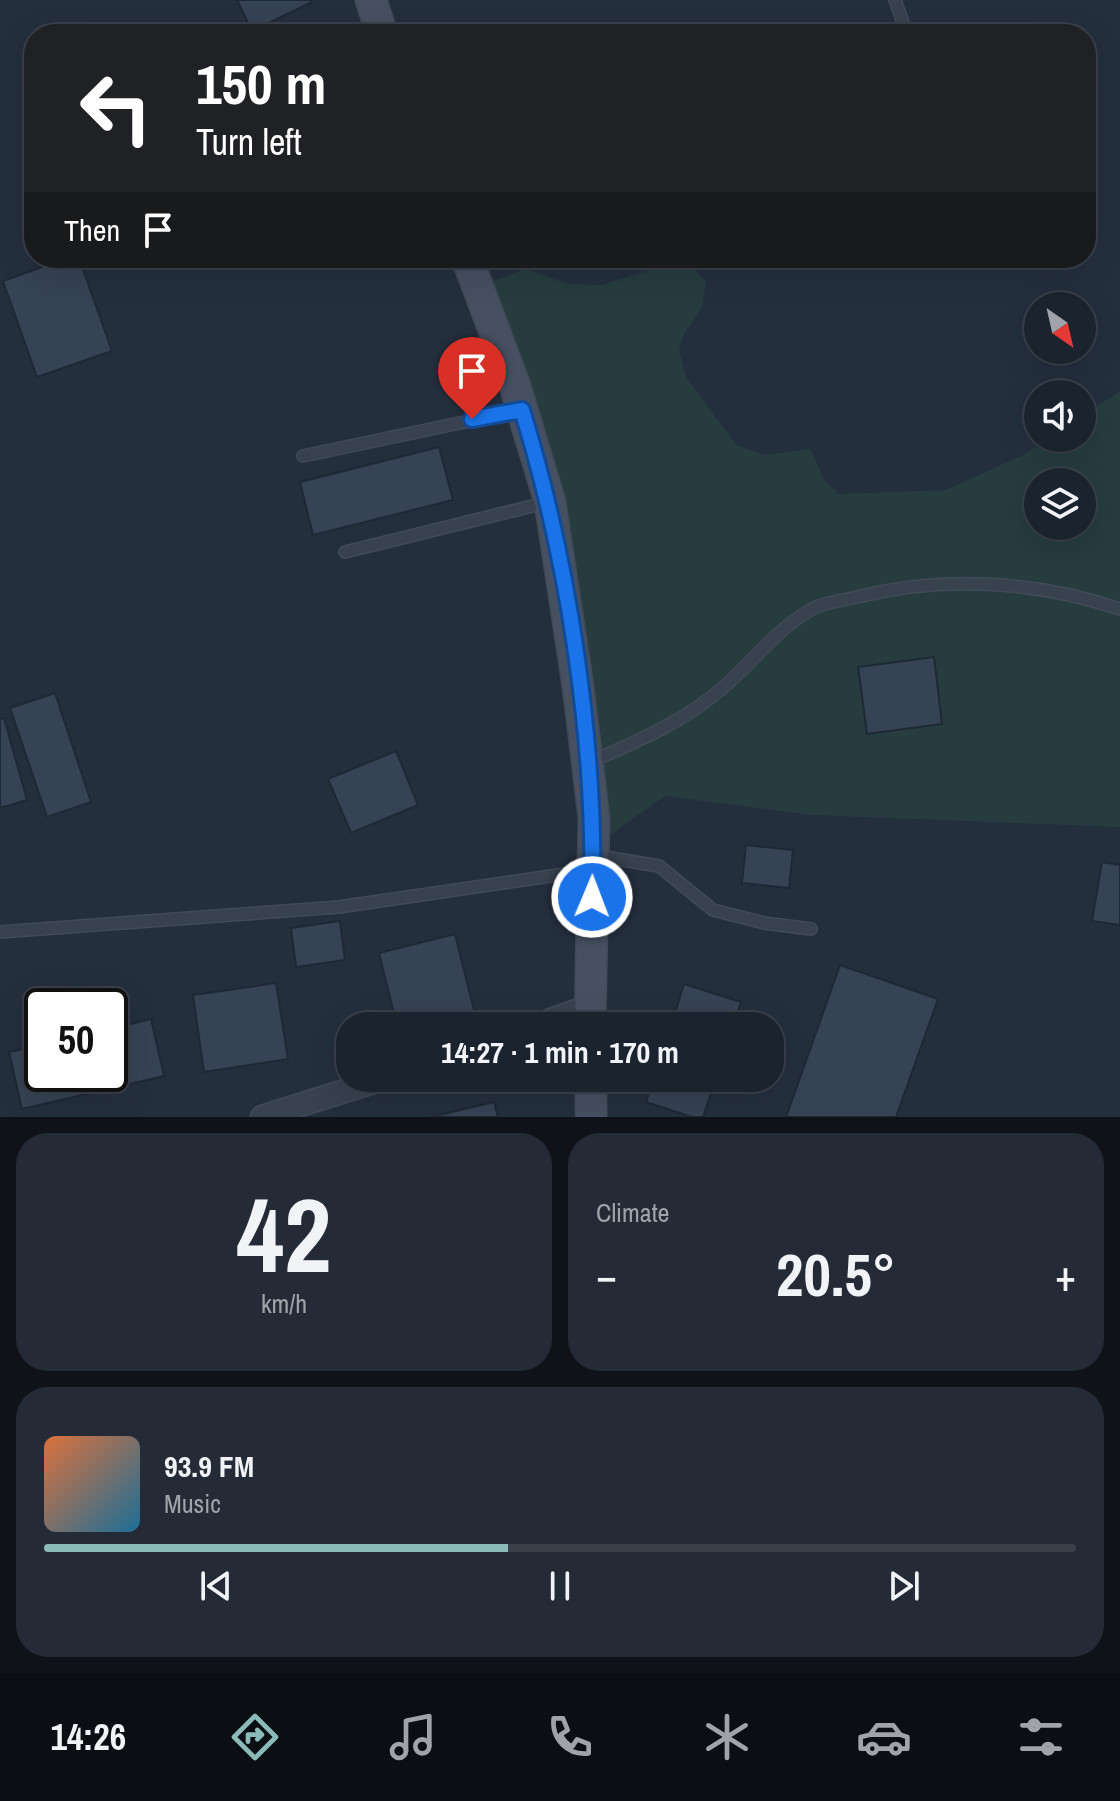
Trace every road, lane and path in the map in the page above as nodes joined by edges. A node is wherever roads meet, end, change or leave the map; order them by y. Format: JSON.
{"nodes":[{"id":1,"x":371,"y":0,"type":"edge"},
{"id":2,"x":895,"y":0,"type":"edge"},
{"id":3,"x":379,"y":24,"type":"edge"},
{"id":4,"x":903,"y":24,"type":"edge"},
{"id":5,"x":471,"y":268,"type":"edge"},
{"id":6,"x":522,"y":410,"type":"junction"},
{"id":7,"x":303,"y":456,"type":"dead end"},
{"id":8,"x":550,"y":502,"type":"junction"},
{"id":9,"x":345,"y":552,"type":"dead end"},
{"id":10,"x":1120,"y":609,"type":"edge"},
{"id":11,"x":587,"y":764,"type":"junction"},
{"id":12,"x":593,"y":862,"type":"junction"},
{"id":13,"x":811,"y":929,"type":"dead end"},
{"id":14,"x":0,"y":932,"type":"edge"},
{"id":15,"x":590,"y":1012,"type":"edge"},
{"id":16,"x":341,"y":1092,"type":"edge"},
{"id":17,"x":591,"y":1092,"type":"edge"},
{"id":18,"x":262,"y":1117,"type":"edge"},
{"id":19,"x":591,"y":1117,"type":"edge"}],
"edges":[{"from":1,"to":3,"type":"main road"},
{"from":2,"to":4,"type":"lane"},
{"from":5,"to":6,"type":"main road"},
{"from":6,"to":7,"type":"lane"},
{"from":6,"to":8,"type":"main road"},
{"from":8,"to":9,"type":"lane"},
{"from":8,"to":11,"type":"main road"},
{"from":10,"to":11,"type":"lane"},
{"from":11,"to":12,"type":"main road"},
{"from":12,"to":13,"type":"lane"},
{"from":12,"to":14,"type":"lane"},
{"from":12,"to":15,"type":"main road"},
{"from":16,"to":18,"type":"street"},
{"from":17,"to":19,"type":"main road"}]}
